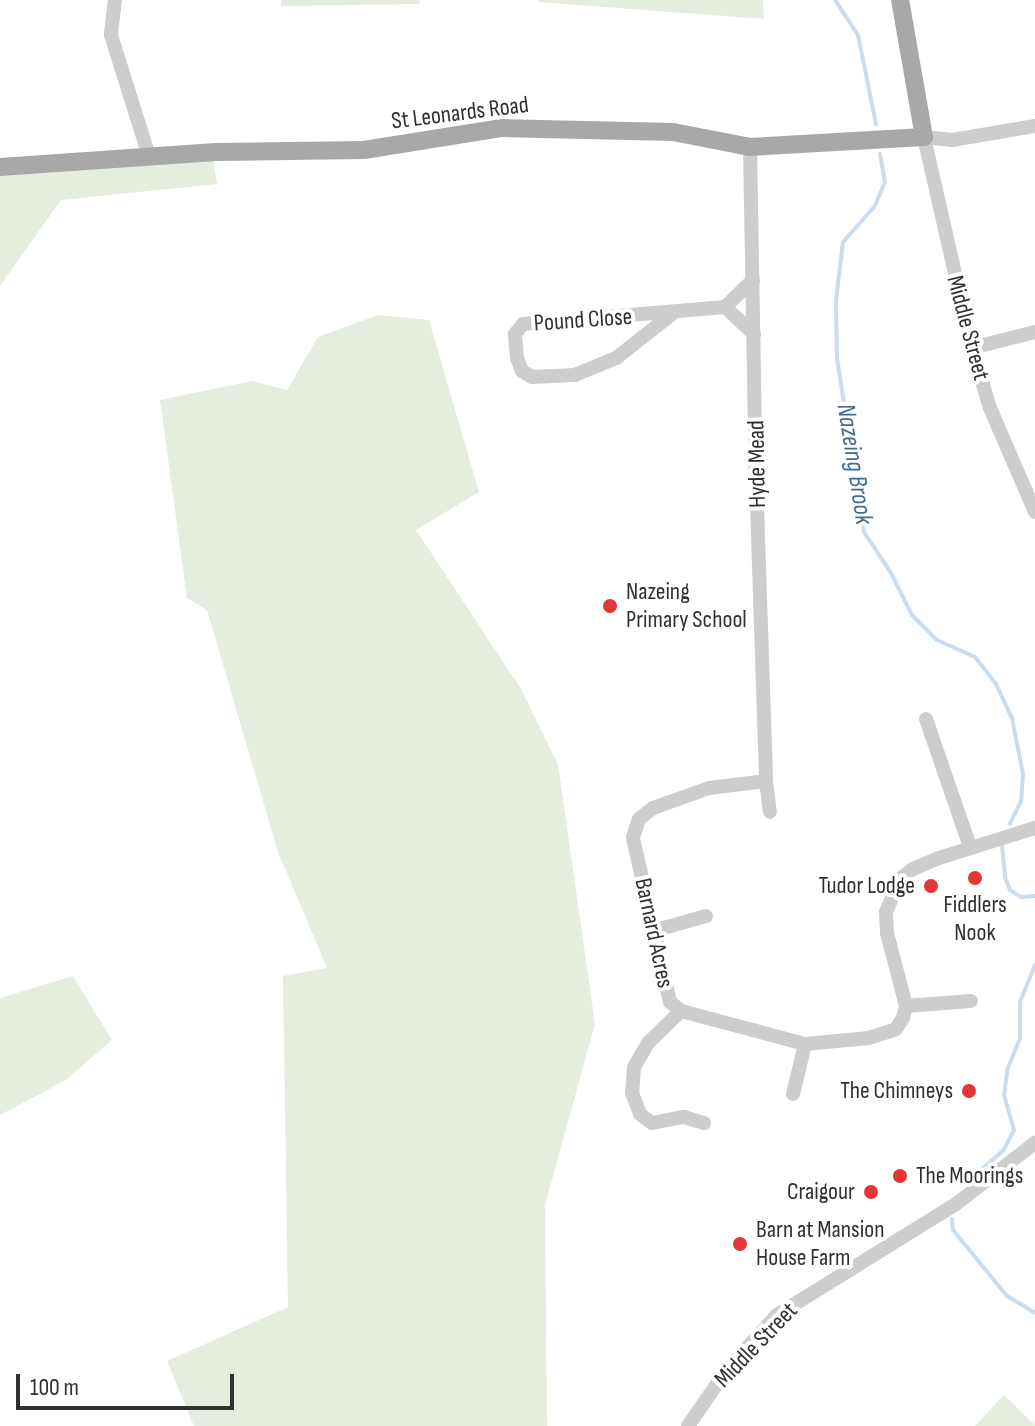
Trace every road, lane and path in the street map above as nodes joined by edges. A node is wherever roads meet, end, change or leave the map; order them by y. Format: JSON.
{"nodes":[{"id":1,"x":115,"y":0,"type":"edge"},
{"id":2,"x":900,"y":0,"type":"edge"},
{"id":3,"x":1035,"y":126,"type":"edge"},
{"id":4,"x":924,"y":137,"type":"junction"},
{"id":5,"x":750,"y":147,"type":"junction"},
{"id":6,"x":149,"y":156,"type":"junction"},
{"id":7,"x":0,"y":167,"type":"edge"},
{"id":8,"x":753,"y":280,"type":"junction"},
{"id":9,"x":725,"y":307,"type":"junction"},
{"id":10,"x":672,"y":314,"type":"junction"},
{"id":11,"x":1035,"y":332,"type":"edge"},
{"id":12,"x":754,"y":334,"type":"junction"},
{"id":13,"x":972,"y":348,"type":"junction"},
{"id":14,"x":1035,"y":512,"type":"edge"},
{"id":15,"x":926,"y":719,"type":"dead end"},
{"id":16,"x":766,"y":781,"type":"junction"},
{"id":17,"x":770,"y":812,"type":"dead end"},
{"id":18,"x":1035,"y":828,"type":"edge"},
{"id":19,"x":970,"y":847,"type":"junction"},
{"id":20,"x":706,"y":916,"type":"dead end"},
{"id":21,"x":653,"y":931,"type":"junction"},
{"id":22,"x":971,"y":1001,"type":"dead end"},
{"id":23,"x":906,"y":1006,"type":"junction"},
{"id":24,"x":681,"y":1011,"type":"junction"},
{"id":25,"x":805,"y":1044,"type":"junction"},
{"id":26,"x":793,"y":1094,"type":"dead end"},
{"id":27,"x":704,"y":1123,"type":"dead end"},
{"id":28,"x":1035,"y":1143,"type":"edge"},
{"id":29,"x":688,"y":1426,"type":"edge"}],
"edges":[{"from":1,"to":6,"type":"street"},
{"from":2,"to":4,"type":"main road"},
{"from":3,"to":4,"type":"street"},
{"from":4,"to":5,"type":"main road","name":"St Leonards Road"},
{"from":4,"to":13,"type":"street","name":"Middle Street"},
{"from":5,"to":6,"type":"main road","name":"St Leonards Road"},
{"from":5,"to":8,"type":"street","name":"Hyde Mead"},
{"from":6,"to":7,"type":"main road","name":"St Leonards Road"},
{"from":8,"to":9,"type":"street"},
{"from":8,"to":12,"type":"street","name":"Hyde Mead"},
{"from":9,"to":10,"type":"street","name":"Pound Close"},
{"from":9,"to":12,"type":"street"},
{"from":10,"to":10,"type":"street","name":"Pound Close"},
{"from":11,"to":13,"type":"street"},
{"from":12,"to":16,"type":"street","name":"Hyde Mead"},
{"from":13,"to":14,"type":"street","name":"Middle Street"},
{"from":15,"to":19,"type":"street"},
{"from":16,"to":17,"type":"street","name":"Hyde Mead"},
{"from":16,"to":21,"type":"street","name":"Barnard Acres"},
{"from":18,"to":19,"type":"street"},
{"from":19,"to":23,"type":"street"},
{"from":20,"to":21,"type":"street"},
{"from":21,"to":24,"type":"street","name":"Barnard Acres"},
{"from":22,"to":23,"type":"street"},
{"from":23,"to":25,"type":"street","name":"Barnard Acres"},
{"from":24,"to":25,"type":"street","name":"Barnard Acres"},
{"from":24,"to":27,"type":"street"},
{"from":25,"to":26,"type":"street"},
{"from":28,"to":29,"type":"street","name":"Middle Street"}]}
